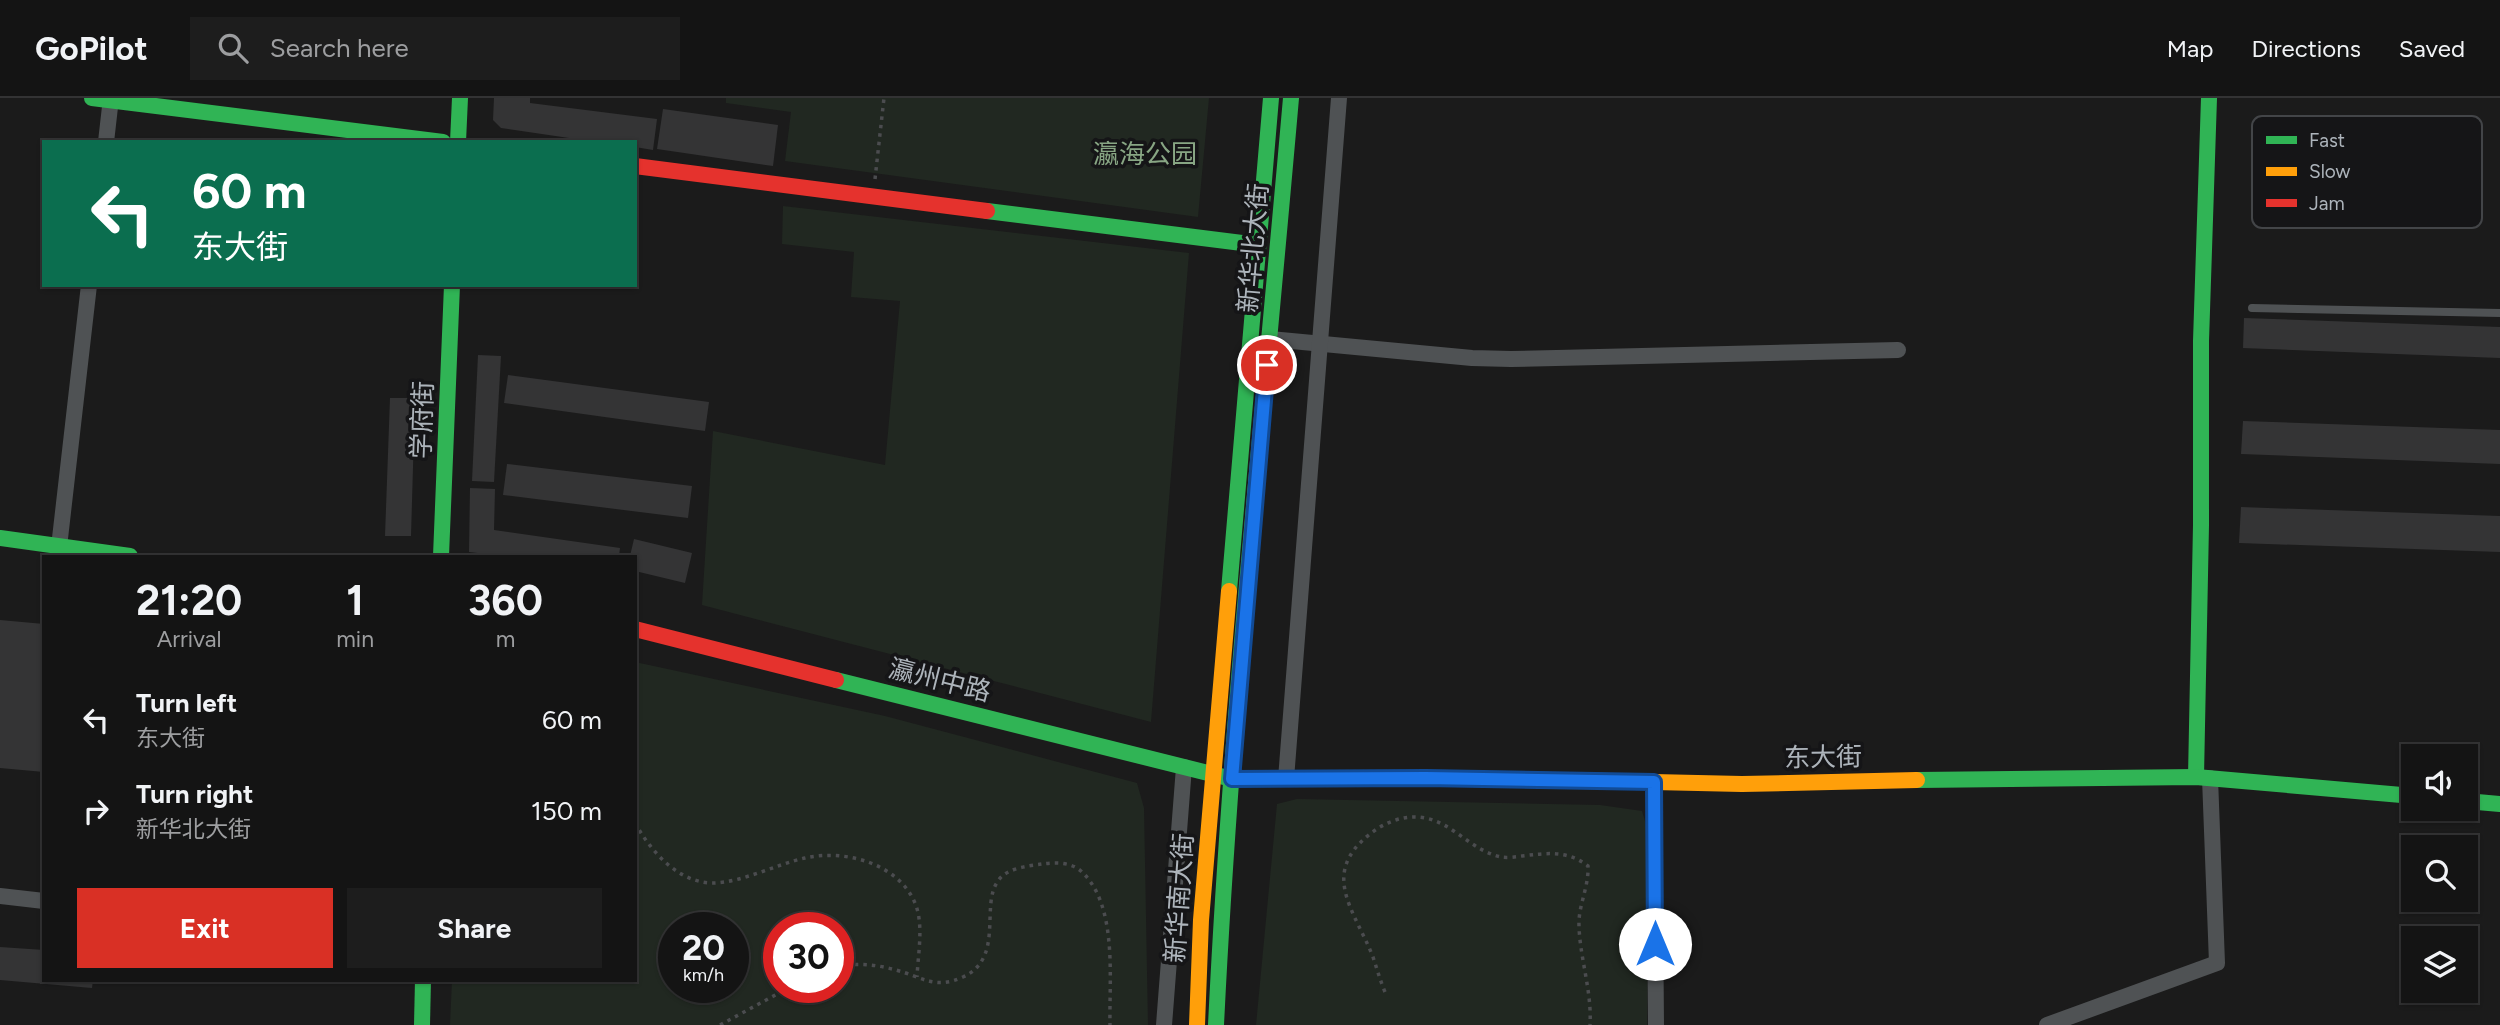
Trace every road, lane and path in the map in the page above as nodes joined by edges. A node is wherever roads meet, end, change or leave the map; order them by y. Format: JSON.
{"nodes":[{"id":1,"x":92,"y":98,"type":"edge"},
{"id":2,"x":460,"y":98,"type":"edge"},
{"id":3,"x":884,"y":98,"type":"edge"},
{"id":4,"x":1271,"y":98,"type":"edge"},
{"id":5,"x":1291,"y":98,"type":"edge"},
{"id":6,"x":1339,"y":98,"type":"edge"},
{"id":7,"x":2209,"y":98,"type":"edge"},
{"id":8,"x":110,"y":99,"type":"edge"},
{"id":9,"x":106,"y":140,"type":"edge"},
{"id":10,"x":428,"y":140,"type":"edge"},
{"id":11,"x":458,"y":140,"type":"edge"},
{"id":12,"x":637,"y":166,"type":"edge"},
{"id":13,"x":873,"y":196,"type":"junction"},
{"id":14,"x":1258,"y":245,"type":"junction"},
{"id":15,"x":89,"y":287,"type":"edge"},
{"id":16,"x":452,"y":287,"type":"edge"},
{"id":17,"x":2252,"y":308,"type":"dead end"},
{"id":18,"x":2500,"y":313,"type":"edge"},
{"id":19,"x":1270,"y":339,"type":"junction"},
{"id":20,"x":1320,"y":344,"type":"junction"},
{"id":21,"x":1898,"y":350,"type":"dead end"},
{"id":22,"x":0,"y":538,"type":"edge"},
{"id":23,"x":59,"y":547,"type":"junction"},
{"id":24,"x":122,"y":555,"type":"edge"},
{"id":25,"x":441,"y":555,"type":"edge"},
{"id":26,"x":637,"y":630,"type":"edge"},
{"id":27,"x":1184,"y":767,"type":"junction"},
{"id":28,"x":1213,"y":774,"type":"junction"},
{"id":29,"x":2203,"y":778,"type":"junction"},
{"id":30,"x":1232,"y":779,"type":"junction"},
{"id":31,"x":1286,"y":779,"type":"junction"},
{"id":32,"x":1654,"y":782,"type":"junction"},
{"id":33,"x":2401,"y":795,"type":"edge"},
{"id":34,"x":2478,"y":802,"type":"edge"},
{"id":35,"x":2500,"y":804,"type":"edge"},
{"id":36,"x":637,"y":826,"type":"edge"},
{"id":37,"x":0,"y":896,"type":"edge"},
{"id":38,"x":42,"y":901,"type":"edge"},
{"id":39,"x":854,"y":964,"type":"edge"},
{"id":40,"x":917,"y":978,"type":"junction"},
{"id":41,"x":423,"y":982,"type":"edge"},
{"id":42,"x":1385,"y":992,"type":"dead end"},
{"id":43,"x":763,"y":1002,"type":"edge"},
{"id":44,"x":422,"y":1025,"type":"edge"},
{"id":45,"x":720,"y":1025,"type":"edge"},
{"id":46,"x":1110,"y":1025,"type":"edge"},
{"id":47,"x":1164,"y":1025,"type":"edge"},
{"id":48,"x":1197,"y":1025,"type":"edge"},
{"id":49,"x":1216,"y":1025,"type":"edge"},
{"id":50,"x":1590,"y":1025,"type":"edge"},
{"id":51,"x":1656,"y":1025,"type":"edge"},
{"id":52,"x":2047,"y":1025,"type":"edge"}],
"edges":[{"from":1,"to":8,"type":"street"},
{"from":2,"to":11,"type":"street"},
{"from":3,"to":13,"type":"path"},
{"from":4,"to":14,"type":"street","name":"新华北大街"},
{"from":5,"to":19,"type":"street","name":"新华北大街"},
{"from":6,"to":20,"type":"street"},
{"from":7,"to":29,"type":"street"},
{"from":8,"to":9,"type":"street"},
{"from":8,"to":10,"type":"street"},
{"from":12,"to":13,"type":"street"},
{"from":13,"to":14,"type":"street"},
{"from":14,"to":28,"type":"street","name":"新华北大街"},
{"from":15,"to":23,"type":"street"},
{"from":16,"to":25,"type":"street","name":"学府街"},
{"from":17,"to":18,"type":"lane"},
{"from":19,"to":20,"type":"street"},
{"from":19,"to":30,"type":"street","name":"新华北大街"},
{"from":20,"to":21,"type":"street"},
{"from":20,"to":31,"type":"street"},
{"from":22,"to":23,"type":"street"},
{"from":23,"to":24,"type":"street"},
{"from":26,"to":27,"type":"street","name":"瀛州中路"},
{"from":27,"to":28,"type":"street","name":"瀛州中路"},
{"from":27,"to":47,"type":"street"},
{"from":28,"to":30,"type":"street","name":"瀛州中路"},
{"from":28,"to":48,"type":"street","name":"新华南大街"},
{"from":29,"to":32,"type":"street","name":"东大街"},
{"from":29,"to":33,"type":"street","name":"东大街"},
{"from":29,"to":52,"type":"street"},
{"from":30,"to":31,"type":"street","name":"东大街"},
{"from":30,"to":49,"type":"street","name":"新华南大街"},
{"from":31,"to":32,"type":"street","name":"东大街"},
{"from":32,"to":51,"type":"street"},
{"from":34,"to":35,"type":"street"},
{"from":36,"to":40,"type":"path"},
{"from":37,"to":38,"type":"street"},
{"from":39,"to":40,"type":"path"},
{"from":40,"to":46,"type":"path"},
{"from":41,"to":44,"type":"street"},
{"from":42,"to":50,"type":"path"},
{"from":43,"to":45,"type":"path"}]}
